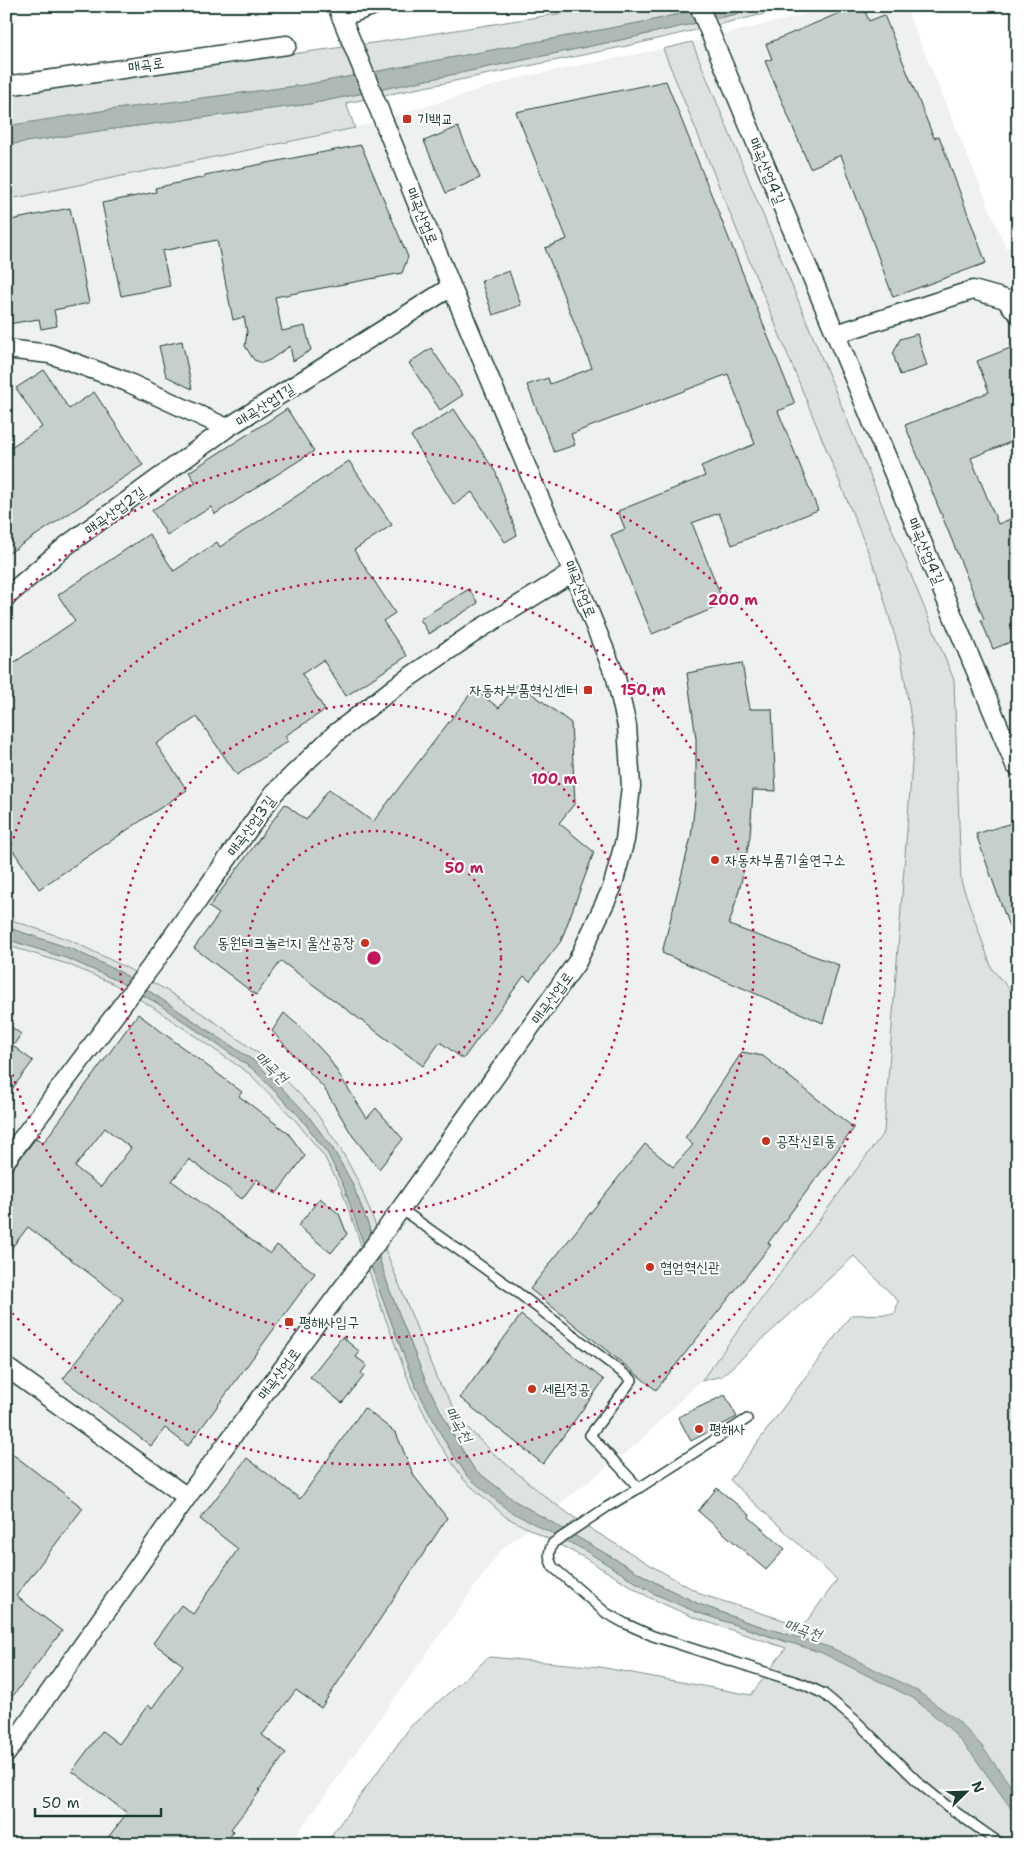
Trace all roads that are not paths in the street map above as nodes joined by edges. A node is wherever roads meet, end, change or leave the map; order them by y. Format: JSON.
{"nodes":[{"id":1,"x":372,"y":6,"type":"edge"},
{"id":2,"x":698,"y":6,"type":"edge"},
{"id":3,"x":339,"y":12,"type":"edge"},
{"id":4,"x":287,"y":45,"type":"dead end"},
{"id":5,"x":6,"y":86,"type":"edge"},
{"id":6,"x":451,"y":287,"type":"junction"},
{"id":7,"x":1018,"y":314,"type":"edge"},
{"id":8,"x":836,"y":334,"type":"junction"},
{"id":9,"x":6,"y":349,"type":"edge"},
{"id":10,"x":228,"y":428,"type":"junction"},
{"id":11,"x":573,"y":572,"type":"junction"},
{"id":12,"x":6,"y":597,"type":"edge"},
{"id":13,"x":1018,"y":767,"type":"edge"},
{"id":14,"x":6,"y":1160,"type":"edge"},
{"id":15,"x":401,"y":1209,"type":"junction"},
{"id":16,"x":6,"y":1367,"type":"edge"},
{"id":17,"x":747,"y":1419,"type":"dead end"},
{"id":18,"x":639,"y":1488,"type":"junction"},
{"id":19,"x":187,"y":1497,"type":"junction"},
{"id":20,"x":6,"y":1754,"type":"edge"},
{"id":21,"x":1001,"y":1844,"type":"edge"}],
"edges":[{"from":1,"to":3,"type":"street"},
{"from":2,"to":8,"type":"street","name":"매곡산업4길"},
{"from":3,"to":6,"type":"street","name":"매곡산업로"},
{"from":4,"to":5,"type":"street","name":"매곡로"},
{"from":6,"to":10,"type":"street","name":"매곡산업1길"},
{"from":6,"to":11,"type":"street","name":"매곡산업로"},
{"from":7,"to":8,"type":"street"},
{"from":8,"to":13,"type":"street","name":"매곡산업4길"},
{"from":9,"to":10,"type":"street","name":"매곡산업1길"},
{"from":10,"to":12,"type":"street","name":"매곡산업2길"},
{"from":11,"to":14,"type":"street","name":"매곡산업3길"},
{"from":11,"to":15,"type":"street","name":"매곡산업로"},
{"from":15,"to":18,"type":"lane"},
{"from":15,"to":19,"type":"street","name":"매곡산업로"},
{"from":16,"to":19,"type":"street"},
{"from":17,"to":18,"type":"lane"},
{"from":18,"to":21,"type":"lane"},
{"from":19,"to":20,"type":"street","name":"매곡산업로"}]}
